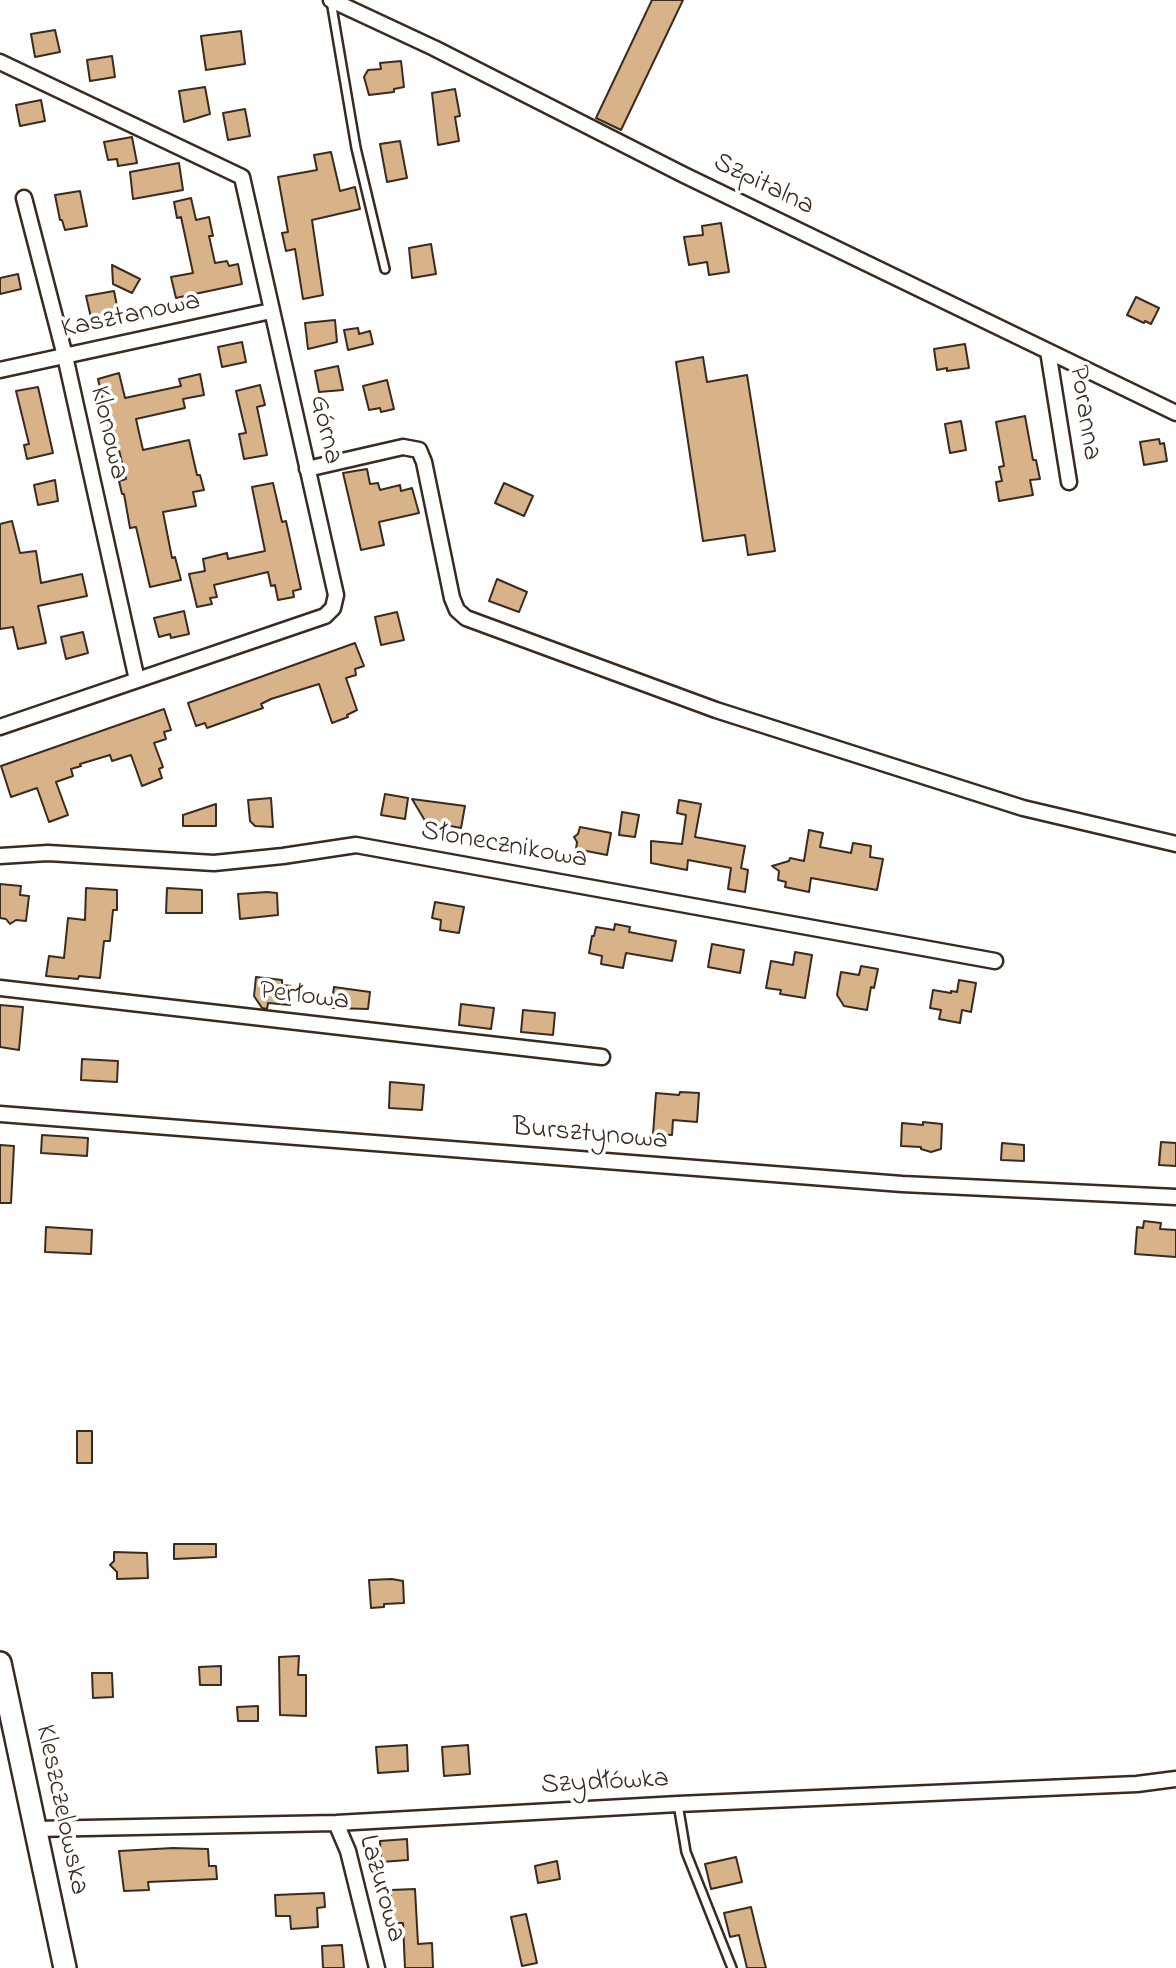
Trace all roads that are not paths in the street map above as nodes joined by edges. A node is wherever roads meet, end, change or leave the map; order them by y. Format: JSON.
{"nodes":[{"id":1,"x":331,"y":0,"type":"edge"},
{"id":2,"x":0,"y":62,"type":"edge"},
{"id":3,"x":24,"y":198,"type":"dead end"},
{"id":4,"x":385,"y":269,"type":"dead end"},
{"id":5,"x":271,"y":311,"type":"junction"},
{"id":6,"x":1048,"y":351,"type":"junction"},
{"id":7,"x":65,"y":356,"type":"junction"},
{"id":8,"x":0,"y":369,"type":"edge"},
{"id":9,"x":1176,"y":413,"type":"edge"},
{"id":10,"x":307,"y":469,"type":"junction"},
{"id":11,"x":1069,"y":482,"type":"dead end"},
{"id":12,"x":137,"y":680,"type":"junction"},
{"id":13,"x":0,"y":727,"type":"edge"},
{"id":14,"x":1176,"y":844,"type":"edge"},
{"id":15,"x":0,"y":856,"type":"edge"},
{"id":16,"x":995,"y":961,"type":"dead end"},
{"id":17,"x":0,"y":988,"type":"edge"},
{"id":18,"x":602,"y":1057,"type":"dead end"},
{"id":19,"x":0,"y":1114,"type":"edge"},
{"id":20,"x":1176,"y":1197,"type":"edge"},
{"id":21,"x":0,"y":1663,"type":"edge"},
{"id":22,"x":1176,"y":1779,"type":"edge"},
{"id":23,"x":678,"y":1804,"type":"junction"},
{"id":24,"x":336,"y":1823,"type":"junction"},
{"id":25,"x":35,"y":1829,"type":"junction"},
{"id":26,"x":65,"y":1968,"type":"edge"},
{"id":27,"x":377,"y":1968,"type":"edge"},
{"id":28,"x":732,"y":1968,"type":"edge"}],
"edges":[{"from":1,"to":4,"type":"lane"},
{"from":1,"to":6,"type":"street","name":"Szpitalna"},
{"from":2,"to":5,"type":"street","name":"Górna"},
{"from":3,"to":7,"type":"street","name":"Klonowa"},
{"from":5,"to":7,"type":"street","name":"Kasztanowa"},
{"from":5,"to":10,"type":"street","name":"Górna"},
{"from":6,"to":9,"type":"street","name":"Szpitalna"},
{"from":6,"to":11,"type":"street","name":"Poranna"},
{"from":7,"to":8,"type":"street","name":"Kasztanowa"},
{"from":7,"to":12,"type":"street","name":"Klonowa"},
{"from":10,"to":12,"type":"street","name":"Górna"},
{"from":10,"to":14,"type":"street"},
{"from":12,"to":13,"type":"street","name":"Górna"},
{"from":15,"to":16,"type":"street","name":"Słonecznikowa"},
{"from":17,"to":18,"type":"street","name":"Perłowa"},
{"from":19,"to":20,"type":"street","name":"Bursztynowa"},
{"from":21,"to":25,"type":"main road","name":"Kleszczelowska"},
{"from":22,"to":23,"type":"street","name":"Szydłówka"},
{"from":23,"to":24,"type":"street","name":"Szydłówka"},
{"from":23,"to":28,"type":"lane"},
{"from":24,"to":25,"type":"street","name":"Szydłówka"},
{"from":24,"to":27,"type":"street","name":"Lazurowa"},
{"from":25,"to":26,"type":"main road","name":"Kleszczelowska"}]}
